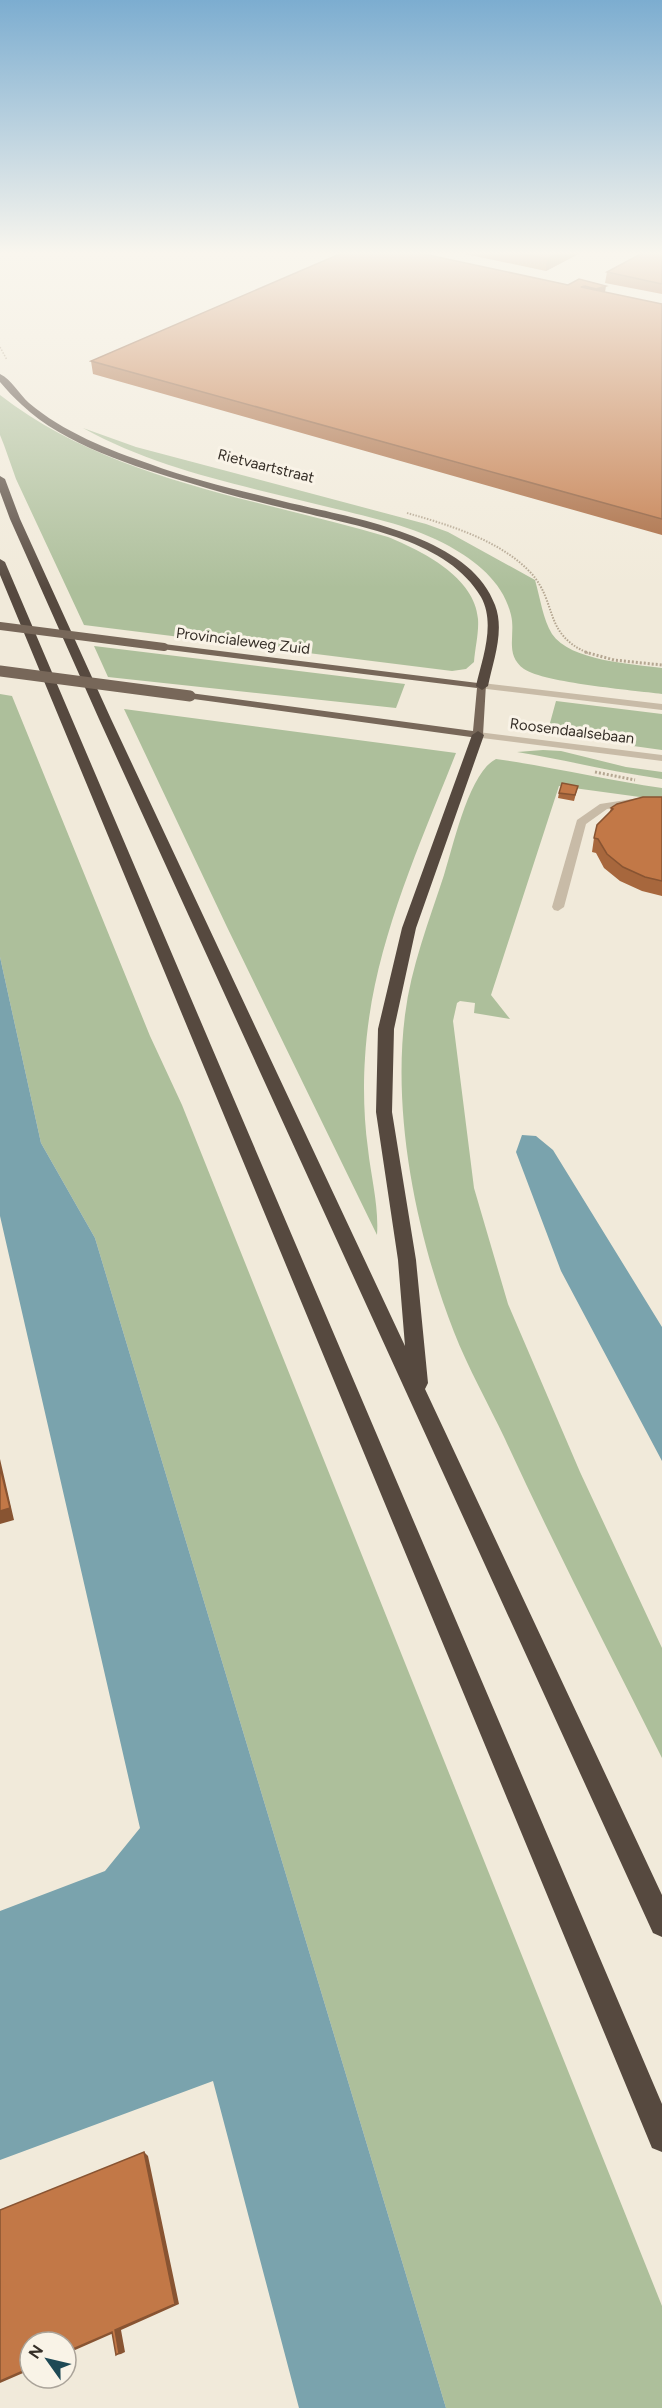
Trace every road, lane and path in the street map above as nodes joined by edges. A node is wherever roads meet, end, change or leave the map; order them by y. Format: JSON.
{"nodes":[{"id":1,"x":11,"y":362,"type":"edge"},
{"id":2,"x":13,"y":366,"type":"dead end"},
{"id":3,"x":0,"y":377,"type":"edge"},
{"id":4,"x":0,"y":479,"type":"edge"},
{"id":5,"x":398,"y":511,"type":"dead end"},
{"id":6,"x":0,"y":562,"type":"edge"},
{"id":7,"x":0,"y":626,"type":"edge"},
{"id":8,"x":662,"y":665,"type":"edge"},
{"id":9,"x":0,"y":671,"type":"edge"},
{"id":10,"x":482,"y":686,"type":"junction"},
{"id":11,"x":662,"y":707,"type":"edge"},
{"id":12,"x":478,"y":735,"type":"junction"},
{"id":13,"x":662,"y":758,"type":"edge"},
{"id":14,"x":662,"y":802,"type":"edge"},
{"id":15,"x":558,"y":907,"type":"dead end"},
{"id":16,"x":420,"y":1397,"type":"junction"},
{"id":17,"x":662,"y":1924,"type":"edge"},
{"id":18,"x":662,"y":2138,"type":"edge"}],
"edges":[{"from":1,"to":2,"type":"path"},
{"from":3,"to":10,"type":"highway"},
{"from":4,"to":16,"type":"highway"},
{"from":5,"to":8,"type":"path"},
{"from":6,"to":18,"type":"highway"},
{"from":7,"to":10,"type":"main road","name":"Provincialeweg Zuid","bridge":true},
{"from":9,"to":12,"type":"main road","bridge":true},
{"from":10,"to":11,"type":"street","name":"Roosendaalsebaan"},
{"from":10,"to":12,"type":"main road"},
{"from":12,"to":13,"type":"street","name":"Roosendaalsebaan"},
{"from":12,"to":16,"type":"highway"},
{"from":14,"to":15,"type":"street"},
{"from":16,"to":17,"type":"highway"}]}
